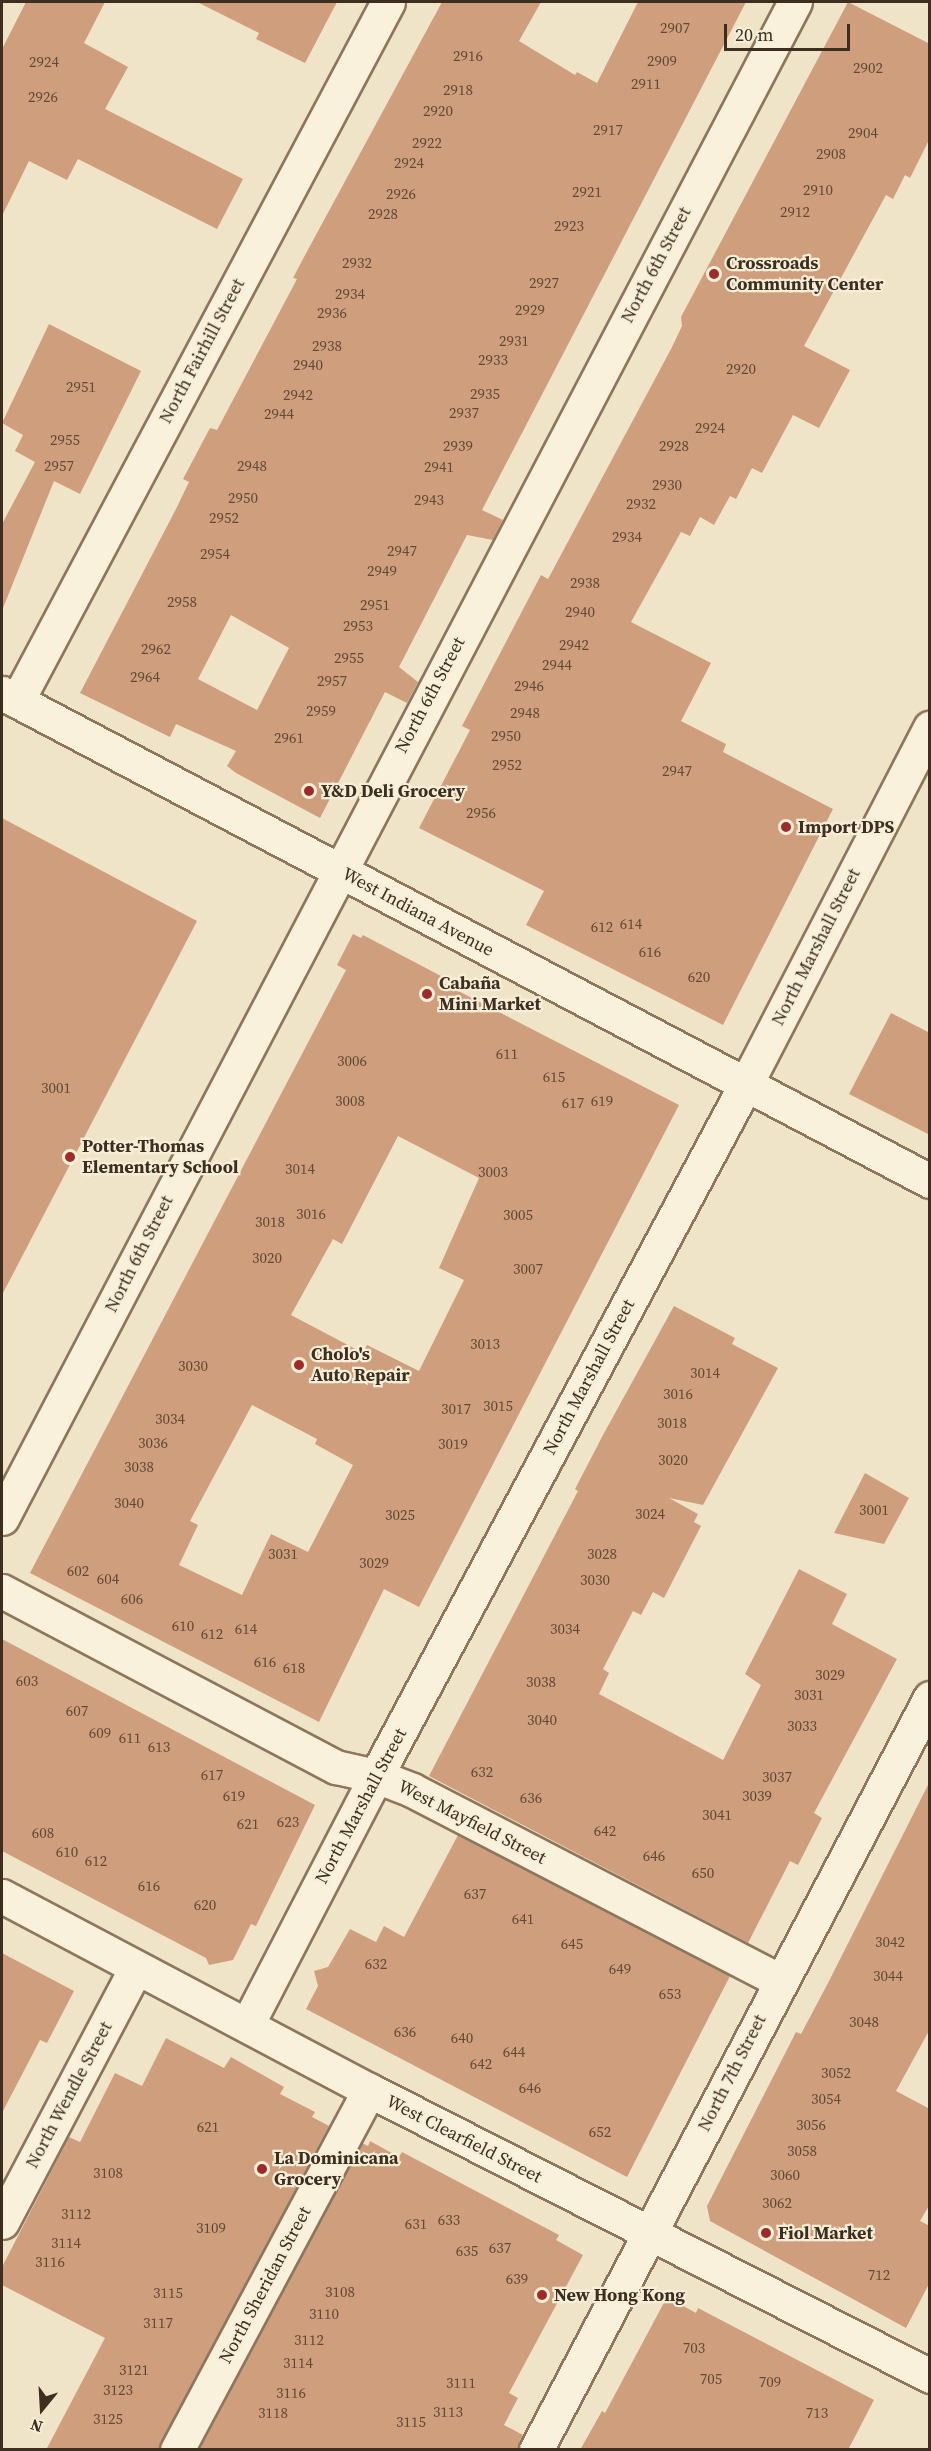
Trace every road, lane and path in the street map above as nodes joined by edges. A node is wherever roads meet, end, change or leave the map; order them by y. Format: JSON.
{"nodes":[{"id":1,"x":388,"y":2,"type":"edge"},
{"id":2,"x":795,"y":2,"type":"edge"},
{"id":3,"x":9,"y":697,"type":"edge"},
{"id":4,"x":930,"y":728,"type":"edge"},
{"id":5,"x":338,"y":871,"type":"junction"},
{"id":6,"x":746,"y":1084,"type":"junction"},
{"id":7,"x":930,"y":1180,"type":"edge"},
{"id":8,"x":2,"y":1518,"type":"edge"},
{"id":9,"x":2,"y":1591,"type":"edge"},
{"id":10,"x":930,"y":1698,"type":"edge"},
{"id":11,"x":376,"y":1776,"type":"junction"},
{"id":12,"x":2,"y":1896,"type":"edge"},
{"id":13,"x":136,"y":1968,"type":"junction"},
{"id":14,"x":779,"y":1980,"type":"junction"},
{"id":15,"x":247,"y":2025,"type":"junction"},
{"id":16,"x":369,"y":2090,"type":"junction"},
{"id":17,"x":2,"y":2222,"type":"edge"},
{"id":18,"x":650,"y":2234,"type":"junction"},
{"id":19,"x":930,"y":2376,"type":"edge"},
{"id":20,"x":177,"y":2450,"type":"edge"},
{"id":21,"x":536,"y":2450,"type":"edge"}],
"edges":[{"from":1,"to":3,"type":"street","name":"North Fairhill Street"},
{"from":2,"to":5,"type":"street","name":"North 6th Street"},
{"from":3,"to":5,"type":"street","name":"West Indiana Avenue"},
{"from":4,"to":6,"type":"street","name":"North Marshall Street"},
{"from":5,"to":6,"type":"street","name":"West Indiana Avenue"},
{"from":5,"to":8,"type":"street","name":"North 6th Street"},
{"from":6,"to":7,"type":"street","name":"West Indiana Avenue"},
{"from":6,"to":11,"type":"street","name":"North Marshall Street"},
{"from":9,"to":11,"type":"street","name":"West Mayfield Street"},
{"from":10,"to":14,"type":"street","name":"North 7th Street"},
{"from":11,"to":14,"type":"street","name":"West Mayfield Street"},
{"from":11,"to":15,"type":"street","name":"North Marshall Street"},
{"from":12,"to":13,"type":"street","name":"West Clearfield Street"},
{"from":13,"to":15,"type":"street","name":"West Clearfield Street"},
{"from":13,"to":17,"type":"street","name":"North Wendle Street"},
{"from":14,"to":18,"type":"street","name":"North 7th Street"},
{"from":15,"to":16,"type":"street","name":"West Clearfield Street"},
{"from":16,"to":18,"type":"street","name":"West Clearfield Street"},
{"from":16,"to":20,"type":"street","name":"North Sheridan Street"},
{"from":18,"to":19,"type":"street","name":"West Clearfield Street"},
{"from":18,"to":21,"type":"street","name":"North 7th Street"}]}
